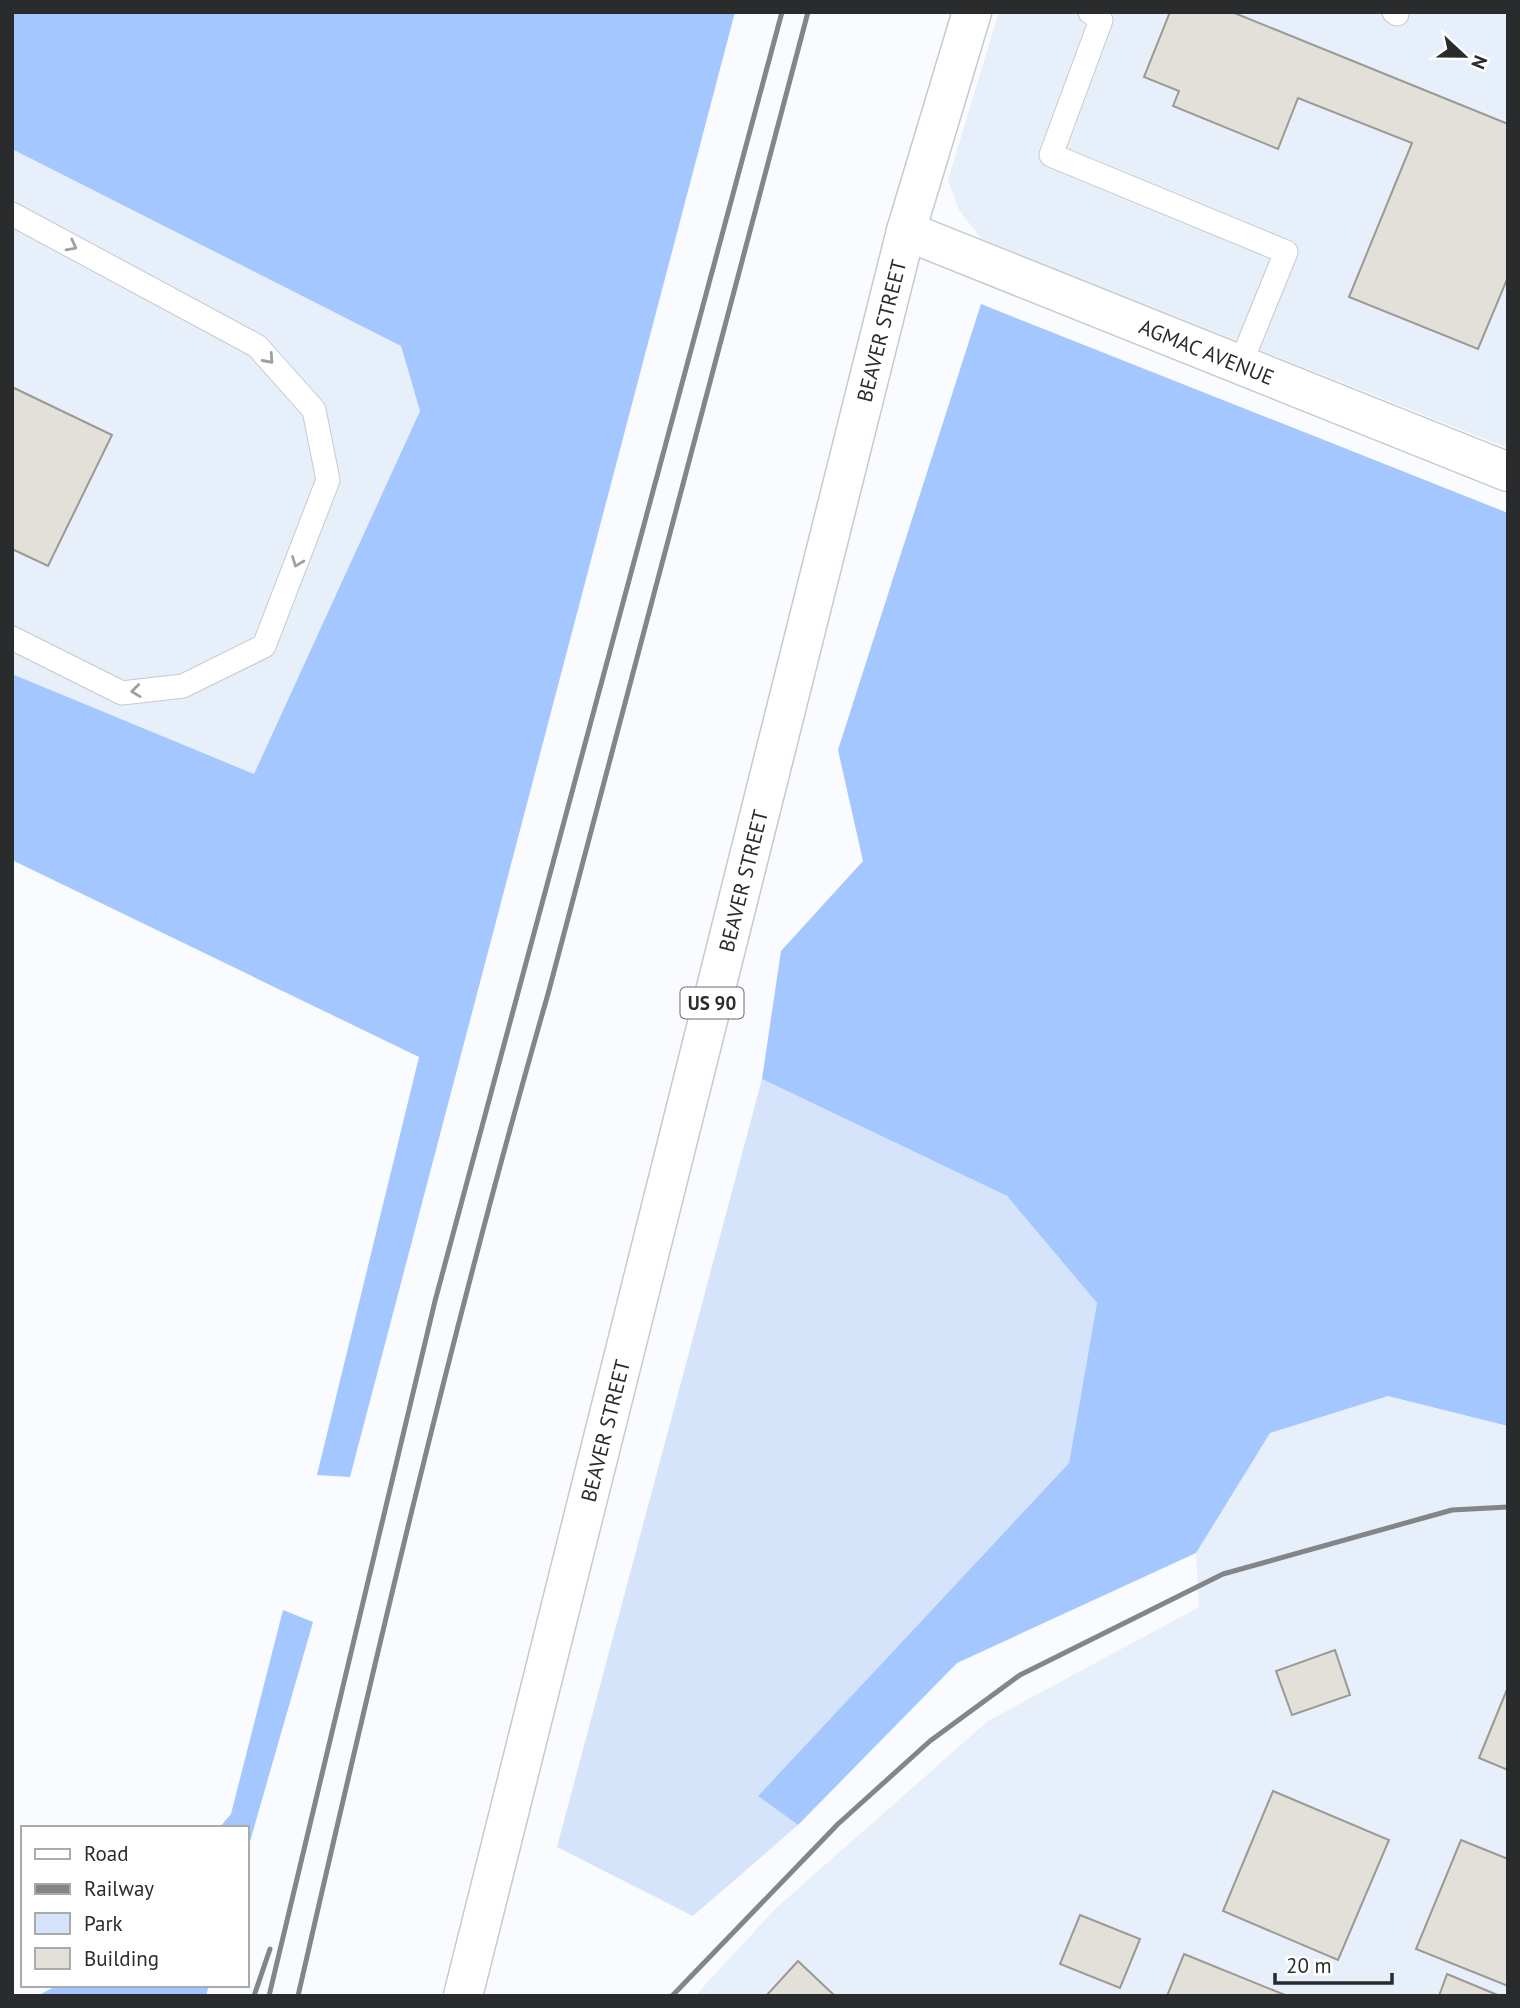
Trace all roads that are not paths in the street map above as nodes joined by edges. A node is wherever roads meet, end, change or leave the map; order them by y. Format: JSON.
{"nodes":[{"id":1,"x":972,"y":12,"type":"edge"},
{"id":2,"x":1090,"y":12,"type":"edge"},
{"id":3,"x":12,"y":214,"type":"edge"},
{"id":4,"x":906,"y":231,"type":"junction"},
{"id":5,"x":1240,"y":365,"type":"junction"},
{"id":6,"x":1508,"y":472,"type":"edge"},
{"id":7,"x":12,"y":638,"type":"edge"},
{"id":8,"x":463,"y":1996,"type":"edge"}],
"edges":[{"from":1,"to":4,"type":"main road","name":"BEAVER STREET","number":"US 90"},
{"from":2,"to":5,"type":"lane"},
{"from":3,"to":7,"type":"lane","one_way":true},
{"from":4,"to":5,"type":"main road","name":"AGMAC AVENUE"},
{"from":4,"to":8,"type":"main road","name":"BEAVER STREET","number":"US 90"},
{"from":5,"to":6,"type":"main road","name":"AGMAC AVENUE"}]}
